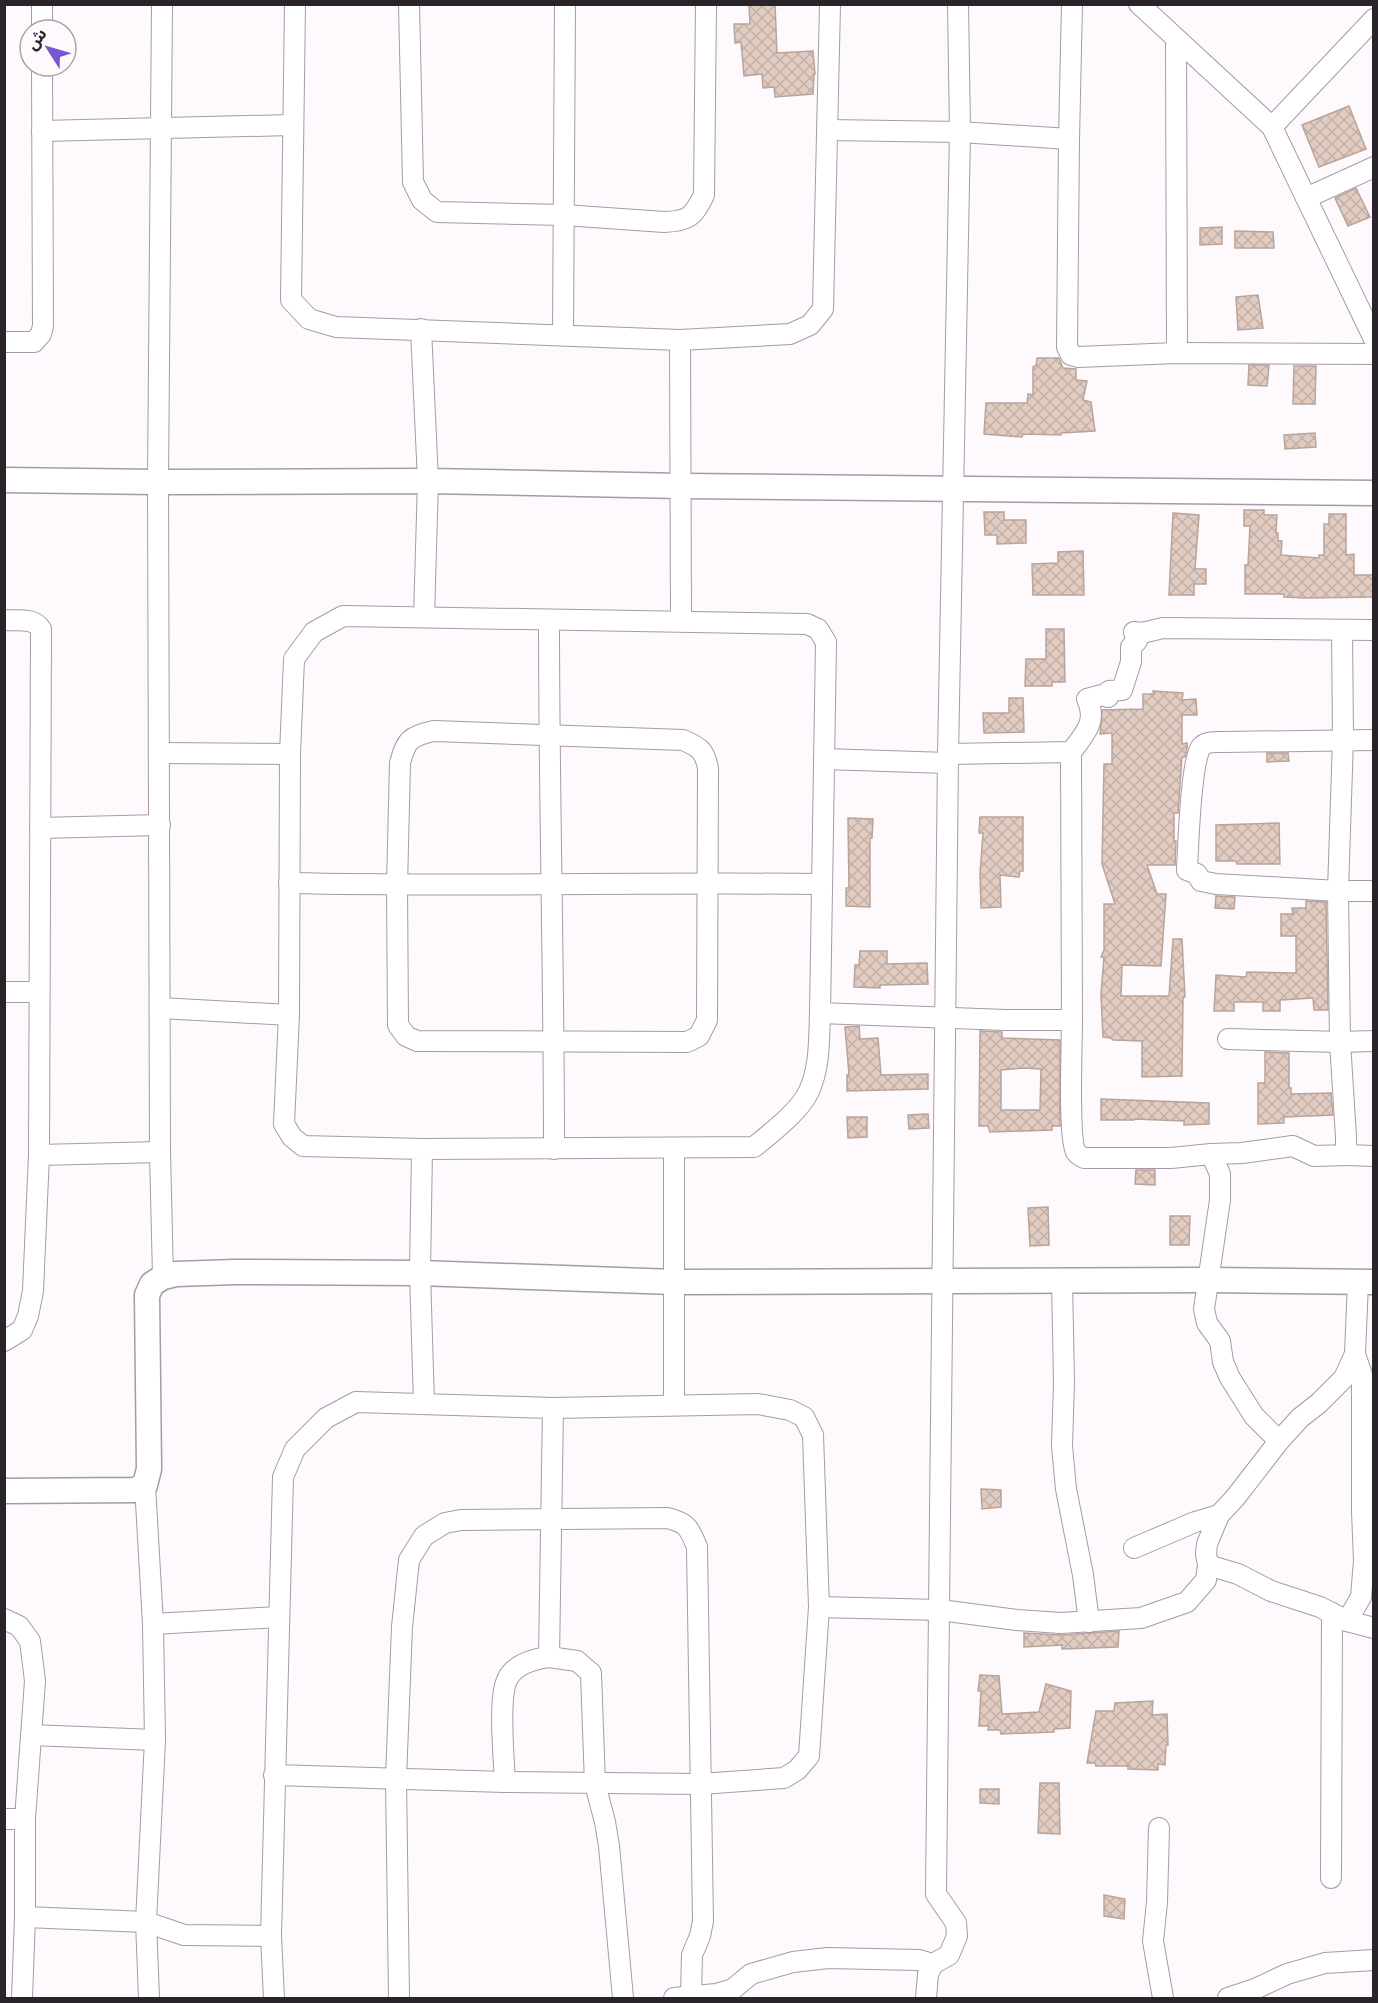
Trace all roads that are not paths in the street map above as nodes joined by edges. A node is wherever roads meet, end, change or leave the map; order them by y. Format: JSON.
{"nodes":[{"id":1,"x":162,"y":4,"type":"edge"},
{"id":2,"x":295,"y":4,"type":"edge"},
{"id":3,"x":410,"y":4,"type":"edge"},
{"id":4,"x":565,"y":4,"type":"edge"},
{"id":5,"x":706,"y":4,"type":"edge"},
{"id":6,"x":830,"y":4,"type":"edge"},
{"id":7,"x":958,"y":4,"type":"edge"},
{"id":8,"x":1072,"y":4,"type":"edge"},
{"id":9,"x":1139,"y":4,"type":"edge"},
{"id":10,"x":1374,"y":19,"type":"edge"},
{"id":11,"x":1176,"y":39,"type":"junction"},
{"id":12,"x":42,"y":78,"type":"edge"},
{"id":13,"x":292,"y":126,"type":"junction"},
{"id":14,"x":1272,"y":127,"type":"junction"},
{"id":15,"x":161,"y":128,"type":"junction"},
{"id":16,"x":828,"y":130,"type":"junction"},
{"id":17,"x":42,"y":131,"type":"junction"},
{"id":18,"x":960,"y":132,"type":"junction"},
{"id":19,"x":1069,"y":139,"type":"junction"},
{"id":20,"x":1374,"y":167,"type":"edge"},
{"id":21,"x":1306,"y":198,"type":"junction"},
{"id":22,"x":564,"y":215,"type":"junction"},
{"id":23,"x":421,"y":329,"type":"junction"},
{"id":24,"x":563,"y":334,"type":"junction"},
{"id":25,"x":680,"y":339,"type":"junction"},
{"id":26,"x":1374,"y":339,"type":"edge"},
{"id":27,"x":4,"y":342,"type":"edge"},
{"id":28,"x":1177,"y":353,"type":"junction"},
{"id":29,"x":1374,"y":354,"type":"edge"},
{"id":30,"x":4,"y":480,"type":"edge"},
{"id":31,"x":428,"y":481,"type":"junction"},
{"id":32,"x":158,"y":482,"type":"junction"},
{"id":33,"x":681,"y":486,"type":"junction"},
{"id":34,"x":952,"y":488,"type":"junction"},
{"id":35,"x":1374,"y":493,"type":"edge"},
{"id":36,"x":424,"y":617,"type":"junction"},
{"id":37,"x":4,"y":620,"type":"edge"},
{"id":38,"x":549,"y":620,"type":"junction"},
{"id":39,"x":681,"y":620,"type":"junction"},
{"id":40,"x":1342,"y":630,"type":"junction"},
{"id":41,"x":1374,"y":630,"type":"edge"},
{"id":42,"x":549,"y":736,"type":"junction"},
{"id":43,"x":1343,"y":739,"type":"junction"},
{"id":44,"x":1374,"y":740,"type":"edge"},
{"id":45,"x":1071,"y":752,"type":"junction"},
{"id":46,"x":159,"y":753,"type":"junction"},
{"id":47,"x":290,"y":754,"type":"junction"},
{"id":48,"x":824,"y":759,"type":"junction"},
{"id":49,"x":948,"y":759,"type":"junction"},
{"id":50,"x":159,"y":825,"type":"junction"},
{"id":51,"x":40,"y":828,"type":"junction"},
{"id":52,"x":289,"y":883,"type":"junction"},
{"id":53,"x":707,"y":883,"type":"junction"},
{"id":54,"x":552,"y":884,"type":"junction"},
{"id":55,"x":821,"y":884,"type":"junction"},
{"id":56,"x":397,"y":886,"type":"junction"},
{"id":57,"x":1338,"y":891,"type":"junction"},
{"id":58,"x":1374,"y":891,"type":"edge"},
{"id":59,"x":4,"y":992,"type":"edge"},
{"id":60,"x":39,"y":992,"type":"junction"},
{"id":61,"x":160,"y":1008,"type":"junction"},
{"id":62,"x":820,"y":1013,"type":"junction"},
{"id":63,"x":289,"y":1015,"type":"junction"},
{"id":64,"x":945,"y":1018,"type":"junction"},
{"id":65,"x":1072,"y":1020,"type":"junction"},
{"id":66,"x":1228,"y":1039,"type":"dead end"},
{"id":67,"x":1374,"y":1041,"type":"edge"},
{"id":68,"x":1340,"y":1042,"type":"junction"},
{"id":69,"x":554,"y":1043,"type":"junction"},
{"id":70,"x":674,"y":1148,"type":"junction"},
{"id":71,"x":422,"y":1149,"type":"junction"},
{"id":72,"x":554,"y":1149,"type":"junction"},
{"id":73,"x":160,"y":1152,"type":"junction"},
{"id":74,"x":1211,"y":1154,"type":"junction"},
{"id":75,"x":39,"y":1155,"type":"junction"},
{"id":76,"x":1346,"y":1155,"type":"junction"},
{"id":77,"x":1374,"y":1156,"type":"edge"},
{"id":78,"x":420,"y":1273,"type":"junction"},
{"id":79,"x":163,"y":1277,"type":"junction"},
{"id":80,"x":942,"y":1280,"type":"junction"},
{"id":81,"x":1062,"y":1280,"type":"junction"},
{"id":82,"x":1208,"y":1280,"type":"junction"},
{"id":83,"x":674,"y":1282,"type":"junction"},
{"id":84,"x":1366,"y":1282,"type":"edge"},
{"id":85,"x":4,"y":1341,"type":"edge"},
{"id":86,"x":1355,"y":1354,"type":"junction"},
{"id":87,"x":424,"y":1404,"type":"junction"},
{"id":88,"x":674,"y":1405,"type":"junction"},
{"id":89,"x":553,"y":1408,"type":"junction"},
{"id":90,"x":1279,"y":1441,"type":"junction"},
{"id":91,"x":145,"y":1485,"type":"junction"},
{"id":92,"x":4,"y":1491,"type":"edge"},
{"id":93,"x":1219,"y":1515,"type":"junction"},
{"id":94,"x":550,"y":1519,"type":"junction"},
{"id":95,"x":1134,"y":1548,"type":"dead end"},
{"id":96,"x":1208,"y":1565,"type":"junction"},
{"id":97,"x":819,"y":1607,"type":"junction"},
{"id":98,"x":940,"y":1610,"type":"junction"},
{"id":99,"x":279,"y":1617,"type":"junction"},
{"id":100,"x":1339,"y":1617,"type":"junction"},
{"id":101,"x":4,"y":1619,"type":"edge"},
{"id":102,"x":1089,"y":1622,"type":"junction"},
{"id":103,"x":153,"y":1623,"type":"junction"},
{"id":104,"x":1374,"y":1628,"type":"edge"},
{"id":105,"x":549,"y":1657,"type":"junction"},
{"id":106,"x":31,"y":1735,"type":"junction"},
{"id":107,"x":154,"y":1740,"type":"junction"},
{"id":108,"x":274,"y":1775,"type":"junction"},
{"id":109,"x":396,"y":1778,"type":"junction"},
{"id":110,"x":505,"y":1782,"type":"junction"},
{"id":111,"x":595,"y":1784,"type":"junction"},
{"id":112,"x":701,"y":1784,"type":"junction"},
{"id":113,"x":4,"y":1819,"type":"edge"},
{"id":114,"x":25,"y":1819,"type":"junction"},
{"id":115,"x":1160,"y":1828,"type":"dead end"},
{"id":116,"x":1331,"y":1878,"type":"dead end"},
{"id":117,"x":25,"y":1917,"type":"junction"},
{"id":118,"x":146,"y":1922,"type":"junction"},
{"id":119,"x":271,"y":1936,"type":"junction"},
{"id":120,"x":1374,"y":1960,"type":"edge"},
{"id":121,"x":933,"y":1964,"type":"junction"},
{"id":122,"x":683,"y":1997,"type":"edge"},
{"id":123,"x":22,"y":1998,"type":"edge"},
{"id":124,"x":148,"y":1998,"type":"edge"},
{"id":125,"x":274,"y":1998,"type":"edge"},
{"id":126,"x":399,"y":1998,"type":"edge"},
{"id":127,"x":624,"y":1998,"type":"edge"},
{"id":128,"x":926,"y":1998,"type":"edge"},
{"id":129,"x":1163,"y":1998,"type":"edge"},
{"id":130,"x":1228,"y":1998,"type":"edge"}],
"edges":[{"from":1,"to":15,"type":"street"},
{"from":2,"to":13,"type":"street"},
{"from":3,"to":22,"type":"street"},
{"from":4,"to":22,"type":"street"},
{"from":5,"to":22,"type":"street"},
{"from":6,"to":16,"type":"street"},
{"from":7,"to":18,"type":"street"},
{"from":8,"to":19,"type":"street"},
{"from":9,"to":11,"type":"street"},
{"from":10,"to":14,"type":"street"},
{"from":11,"to":14,"type":"street"},
{"from":11,"to":28,"type":"street"},
{"from":12,"to":17,"type":"street"},
{"from":13,"to":15,"type":"street"},
{"from":13,"to":23,"type":"street"},
{"from":14,"to":21,"type":"street"},
{"from":15,"to":17,"type":"street"},
{"from":15,"to":32,"type":"street"},
{"from":16,"to":18,"type":"street"},
{"from":16,"to":25,"type":"street"},
{"from":17,"to":27,"type":"street"},
{"from":18,"to":19,"type":"street"},
{"from":18,"to":34,"type":"street"},
{"from":19,"to":28,"type":"street"},
{"from":20,"to":21,"type":"street"},
{"from":21,"to":26,"type":"street"},
{"from":22,"to":24,"type":"street"},
{"from":23,"to":24,"type":"street"},
{"from":23,"to":31,"type":"street"},
{"from":24,"to":25,"type":"street"},
{"from":25,"to":33,"type":"street"},
{"from":28,"to":29,"type":"street"},
{"from":30,"to":32,"type":"street"},
{"from":31,"to":32,"type":"street"},
{"from":31,"to":33,"type":"street"},
{"from":31,"to":36,"type":"street"},
{"from":32,"to":46,"type":"street"},
{"from":33,"to":34,"type":"street"},
{"from":33,"to":39,"type":"street"},
{"from":34,"to":35,"type":"street"},
{"from":34,"to":49,"type":"street"},
{"from":36,"to":38,"type":"street"},
{"from":36,"to":47,"type":"street"},
{"from":37,"to":51,"type":"street"},
{"from":38,"to":39,"type":"street"},
{"from":38,"to":42,"type":"street"},
{"from":39,"to":48,"type":"street"},
{"from":40,"to":41,"type":"street"},
{"from":40,"to":43,"type":"street"},
{"from":40,"to":45,"type":"street"},
{"from":42,"to":53,"type":"street"},
{"from":42,"to":54,"type":"street"},
{"from":42,"to":56,"type":"street"},
{"from":43,"to":44,"type":"street"},
{"from":43,"to":57,"type":"street"},
{"from":43,"to":57,"type":"street"},
{"from":45,"to":49,"type":"street"},
{"from":45,"to":65,"type":"street"},
{"from":46,"to":47,"type":"street"},
{"from":46,"to":50,"type":"street"},
{"from":47,"to":52,"type":"street"},
{"from":48,"to":49,"type":"street"},
{"from":48,"to":55,"type":"street"},
{"from":49,"to":64,"type":"street"},
{"from":50,"to":51,"type":"street"},
{"from":50,"to":61,"type":"street"},
{"from":51,"to":60,"type":"street"},
{"from":52,"to":56,"type":"street"},
{"from":52,"to":63,"type":"street"},
{"from":53,"to":54,"type":"street"},
{"from":53,"to":55,"type":"street"},
{"from":53,"to":69,"type":"street"},
{"from":54,"to":56,"type":"street"},
{"from":54,"to":69,"type":"street"},
{"from":55,"to":62,"type":"street"},
{"from":56,"to":69,"type":"street"},
{"from":57,"to":58,"type":"street"},
{"from":57,"to":68,"type":"street"},
{"from":59,"to":60,"type":"street"},
{"from":60,"to":75,"type":"street"},
{"from":61,"to":63,"type":"street"},
{"from":61,"to":73,"type":"street"},
{"from":62,"to":64,"type":"street"},
{"from":62,"to":70,"type":"street"},
{"from":63,"to":71,"type":"street"},
{"from":64,"to":65,"type":"street"},
{"from":64,"to":80,"type":"street"},
{"from":65,"to":74,"type":"street"},
{"from":66,"to":68,"type":"street"},
{"from":67,"to":68,"type":"street"},
{"from":68,"to":76,"type":"street"},
{"from":69,"to":72,"type":"street"},
{"from":70,"to":72,"type":"street"},
{"from":70,"to":83,"type":"street"},
{"from":71,"to":72,"type":"street"},
{"from":71,"to":78,"type":"street"},
{"from":73,"to":75,"type":"street"},
{"from":73,"to":79,"type":"street"},
{"from":74,"to":76,"type":"street"},
{"from":74,"to":82,"type":"street"},
{"from":75,"to":85,"type":"street"},
{"from":76,"to":77,"type":"street"},
{"from":78,"to":79,"type":"street"},
{"from":78,"to":83,"type":"street"},
{"from":78,"to":87,"type":"street"},
{"from":79,"to":91,"type":"street"},
{"from":80,"to":81,"type":"street"},
{"from":80,"to":83,"type":"street"},
{"from":80,"to":98,"type":"street"},
{"from":81,"to":82,"type":"street"},
{"from":81,"to":102,"type":"street"},
{"from":82,"to":84,"type":"street"},
{"from":82,"to":90,"type":"street"},
{"from":83,"to":88,"type":"street"},
{"from":84,"to":86,"type":"street"},
{"from":86,"to":90,"type":"street"},
{"from":86,"to":100,"type":"street"},
{"from":87,"to":89,"type":"street"},
{"from":87,"to":99,"type":"street"},
{"from":88,"to":89,"type":"street"},
{"from":88,"to":97,"type":"street"},
{"from":89,"to":94,"type":"street"},
{"from":90,"to":93,"type":"street"},
{"from":91,"to":92,"type":"street"},
{"from":91,"to":103,"type":"street"},
{"from":93,"to":95,"type":"street"},
{"from":93,"to":96,"type":"street"},
{"from":94,"to":105,"type":"street"},
{"from":94,"to":109,"type":"street"},
{"from":94,"to":112,"type":"street"},
{"from":96,"to":100,"type":"street"},
{"from":96,"to":102,"type":"street"},
{"from":97,"to":98,"type":"street"},
{"from":97,"to":112,"type":"street"},
{"from":98,"to":102,"type":"street"},
{"from":98,"to":121,"type":"street"},
{"from":99,"to":103,"type":"street"},
{"from":99,"to":108,"type":"street"},
{"from":100,"to":104,"type":"street"},
{"from":100,"to":116,"type":"street"},
{"from":101,"to":106,"type":"street"},
{"from":103,"to":107,"type":"street"},
{"from":105,"to":110,"type":"street"},
{"from":105,"to":111,"type":"street"},
{"from":106,"to":107,"type":"street"},
{"from":106,"to":114,"type":"street"},
{"from":107,"to":118,"type":"street"},
{"from":108,"to":109,"type":"street"},
{"from":108,"to":119,"type":"street"},
{"from":109,"to":110,"type":"street"},
{"from":109,"to":126,"type":"street"},
{"from":110,"to":111,"type":"street"},
{"from":111,"to":112,"type":"street"},
{"from":111,"to":127,"type":"street"},
{"from":112,"to":122,"type":"street"},
{"from":113,"to":114,"type":"street"},
{"from":114,"to":117,"type":"street"},
{"from":115,"to":129,"type":"street"},
{"from":117,"to":118,"type":"street"},
{"from":117,"to":123,"type":"street"},
{"from":118,"to":119,"type":"street"},
{"from":118,"to":124,"type":"street"},
{"from":119,"to":125,"type":"street"},
{"from":120,"to":130,"type":"street"},
{"from":121,"to":122,"type":"street"},
{"from":121,"to":128,"type":"street"}]}
